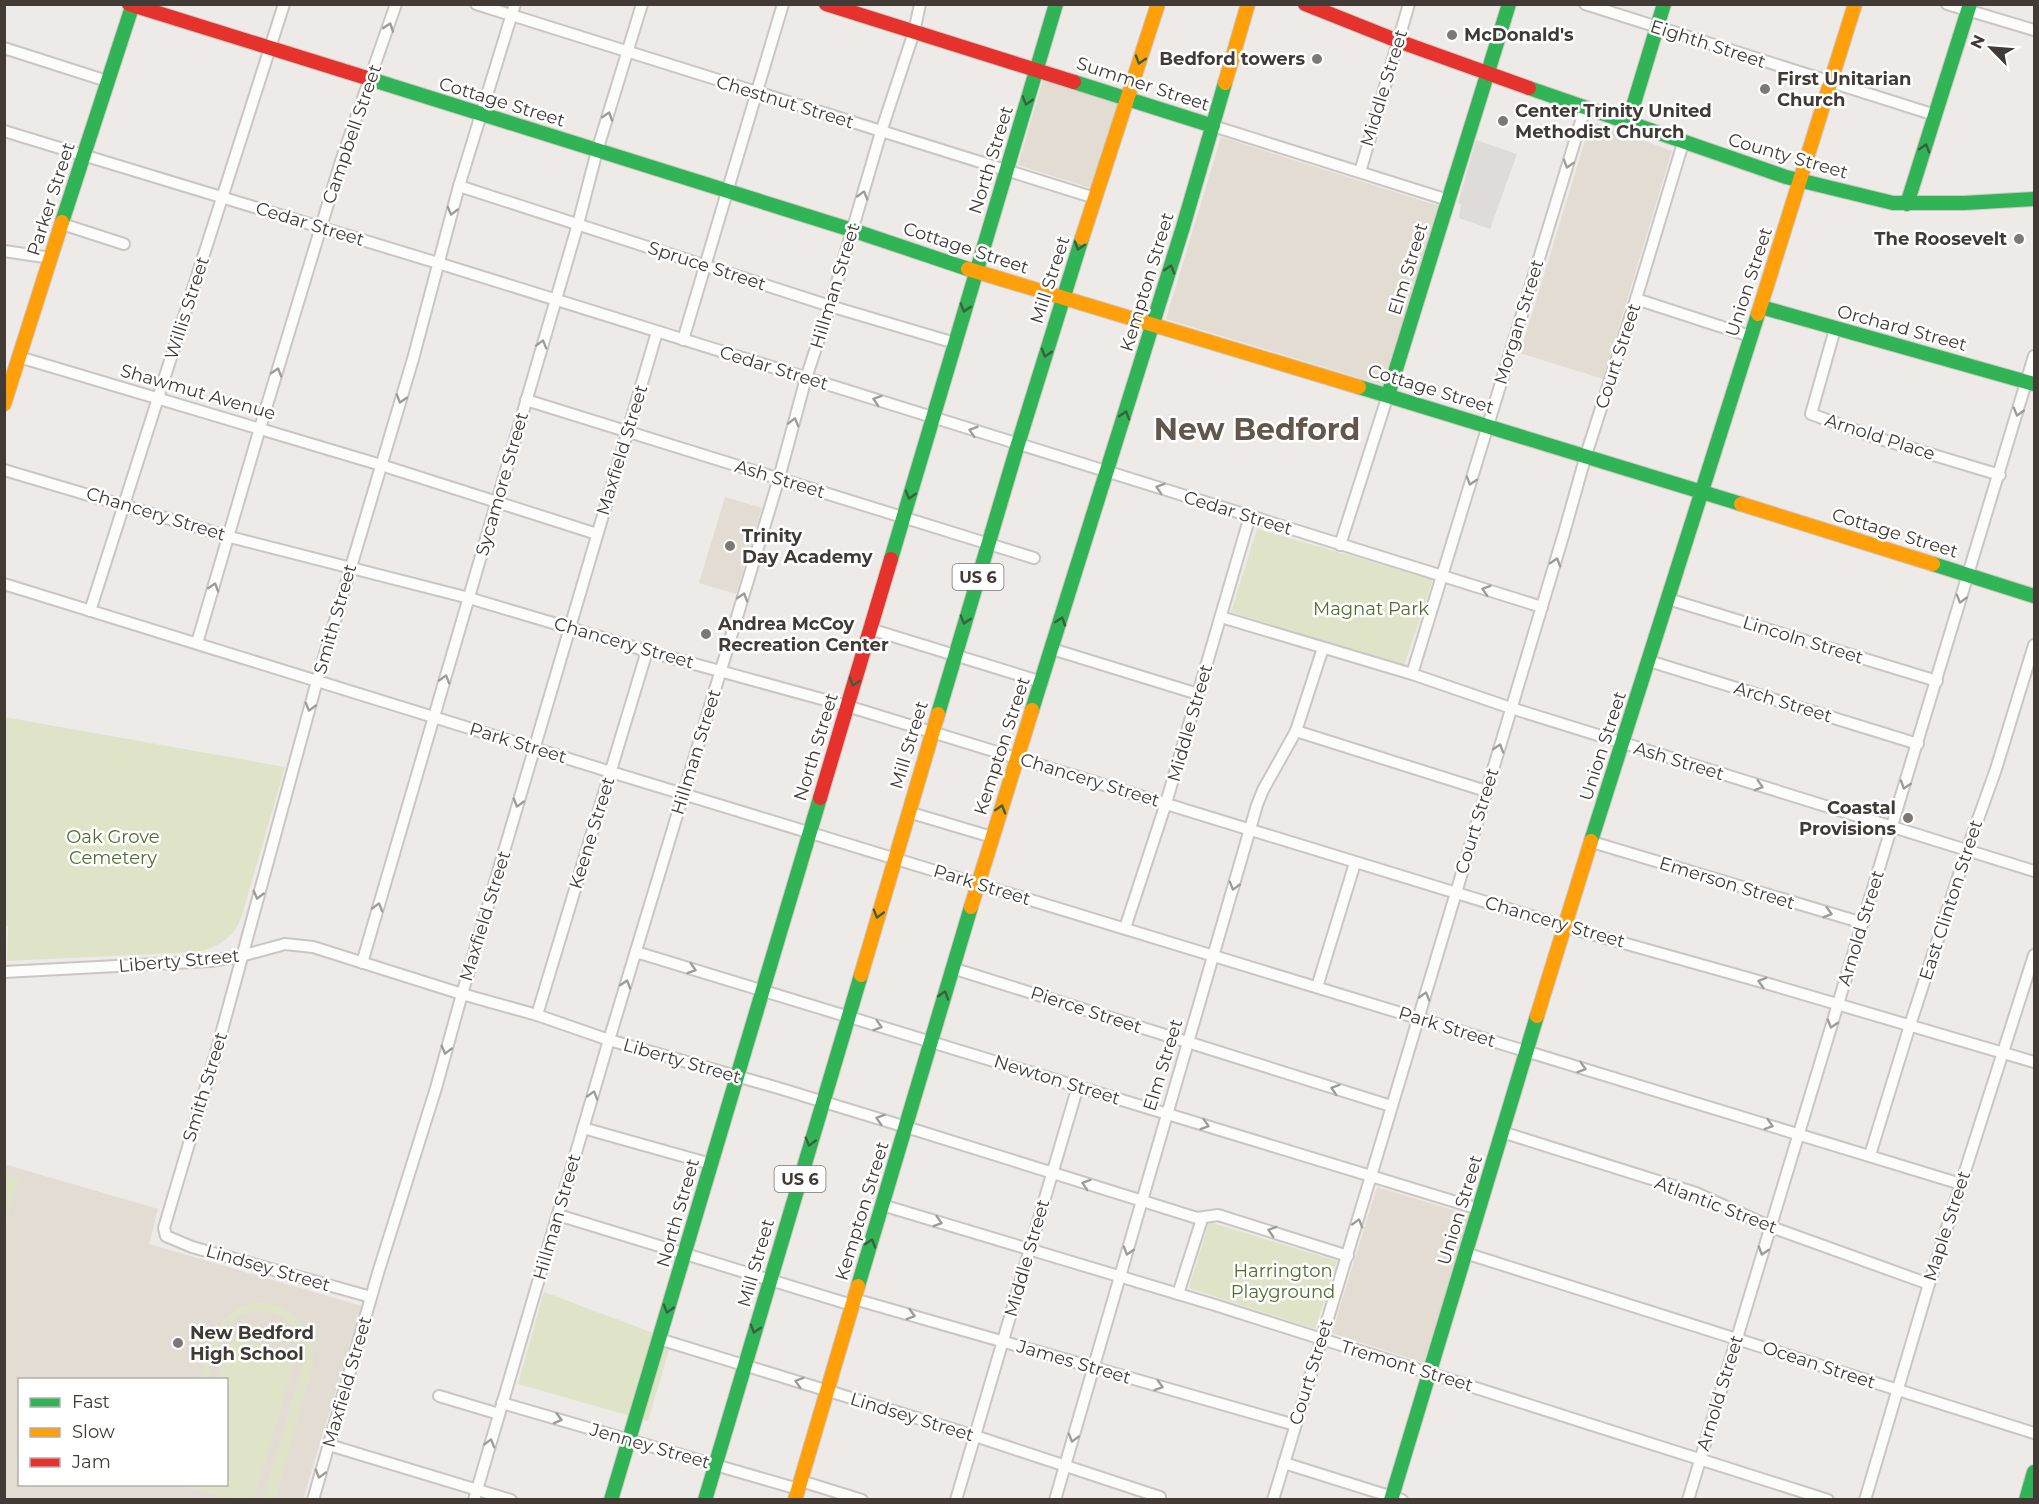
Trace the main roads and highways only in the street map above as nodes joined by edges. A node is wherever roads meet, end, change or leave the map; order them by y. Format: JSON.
{"nodes":[{"id":1,"x":826,"y":4,"type":"edge"},
{"id":2,"x":1056,"y":4,"type":"edge"},
{"id":3,"x":1158,"y":4,"type":"edge"},
{"id":4,"x":1248,"y":4,"type":"edge"},
{"id":5,"x":1305,"y":4,"type":"edge"},
{"id":6,"x":1509,"y":4,"type":"edge"},
{"id":7,"x":1664,"y":4,"type":"edge"},
{"id":8,"x":1855,"y":4,"type":"edge"},
{"id":9,"x":132,"y":5,"type":"edge"},
{"id":10,"x":1969,"y":8,"type":"edge"},
{"id":11,"x":1036,"y":70,"type":"junction"},
{"id":12,"x":1488,"y":72,"type":"junction"},
{"id":13,"x":1127,"y":98,"type":"junction"},
{"id":14,"x":1628,"y":123,"type":"junction"},
{"id":15,"x":1213,"y":126,"type":"junction"},
{"id":16,"x":1801,"y":180,"type":"junction"},
{"id":17,"x":2034,"y":199,"type":"edge"},
{"id":18,"x":1907,"y":204,"type":"junction"},
{"id":19,"x":976,"y":272,"type":"junction"},
{"id":20,"x":1063,"y":297,"type":"junction"},
{"id":21,"x":1761,"y":307,"type":"junction"},
{"id":22,"x":1153,"y":324,"type":"junction"},
{"id":23,"x":4,"y":357,"type":"edge"},
{"id":24,"x":19,"y":357,"type":"junction"},
{"id":25,"x":2031,"y":383,"type":"edge"},
{"id":26,"x":1388,"y":395,"type":"junction"},
{"id":27,"x":4,"y":404,"type":"edge"},
{"id":28,"x":1701,"y":492,"type":"junction"},
{"id":29,"x":2034,"y":596,"type":"edge"},
{"id":30,"x":2034,"y":1472,"type":"edge"},
{"id":31,"x":798,"y":1490,"type":"edge"},
{"id":32,"x":1395,"y":1499,"type":"edge"},
{"id":33,"x":611,"y":1500,"type":"edge"},
{"id":34,"x":705,"y":1500,"type":"edge"},
{"id":35,"x":2026,"y":1500,"type":"edge"}],
"edges":[{"from":1,"to":11,"type":"main road","name":"Summer Street"},
{"from":2,"to":11,"type":"main road","name":"North Street"},
{"from":3,"to":13,"type":"main road","name":"Mill Street","number":"US 6","one_way":true},
{"from":4,"to":15,"type":"main road","name":"Kempton Street"},
{"from":5,"to":12,"type":"main road","name":"County Street"},
{"from":6,"to":12,"type":"main road","name":"Elm Street"},
{"from":7,"to":14,"type":"main road"},
{"from":8,"to":16,"type":"main road","name":"Union Street"},
{"from":9,"to":19,"type":"main road","name":"Cottage Street"},
{"from":9,"to":24,"type":"main road","name":"Parker Street"},
{"from":18,"to":10,"type":"main road","one_way":true},
{"from":11,"to":13,"type":"main road","name":"Summer Street"},
{"from":11,"to":19,"type":"main road","name":"North Street","one_way":true},
{"from":12,"to":14,"type":"main road","name":"County Street"},
{"from":12,"to":26,"type":"main road","name":"Elm Street"},
{"from":13,"to":15,"type":"main road","name":"Summer Street"},
{"from":13,"to":20,"type":"main road","name":"Mill Street","number":"US 6","one_way":true},
{"from":14,"to":16,"type":"main road","name":"County Street"},
{"from":22,"to":15,"type":"main road","name":"Kempton Street","one_way":true},
{"from":16,"to":18,"type":"main road","name":"County Street"},
{"from":16,"to":21,"type":"main road","name":"Union Street"},
{"from":17,"to":18,"type":"main road","name":"County Street"},
{"from":19,"to":20,"type":"main road","name":"Cottage Street"},
{"from":19,"to":33,"type":"main road","name":"North Street","one_way":true},
{"from":20,"to":22,"type":"main road","name":"Cottage Street"},
{"from":20,"to":34,"type":"main road","name":"Mill Street","number":"US 6","one_way":true},
{"from":21,"to":25,"type":"main road","name":"Orchard Street"},
{"from":21,"to":28,"type":"main road","name":"Union Street"},
{"from":22,"to":26,"type":"main road","name":"Cottage Street"},
{"from":31,"to":22,"type":"main road","name":"Kempton Street","one_way":true},
{"from":23,"to":24,"type":"main road","name":"Shawmut Avenue"},
{"from":24,"to":27,"type":"main road","name":"Parker Street"},
{"from":26,"to":28,"type":"main road","name":"Cottage Street"},
{"from":28,"to":29,"type":"main road","name":"Cottage Street"},
{"from":28,"to":32,"type":"main road","name":"Union Street"},
{"from":30,"to":35,"type":"main road"}]}
